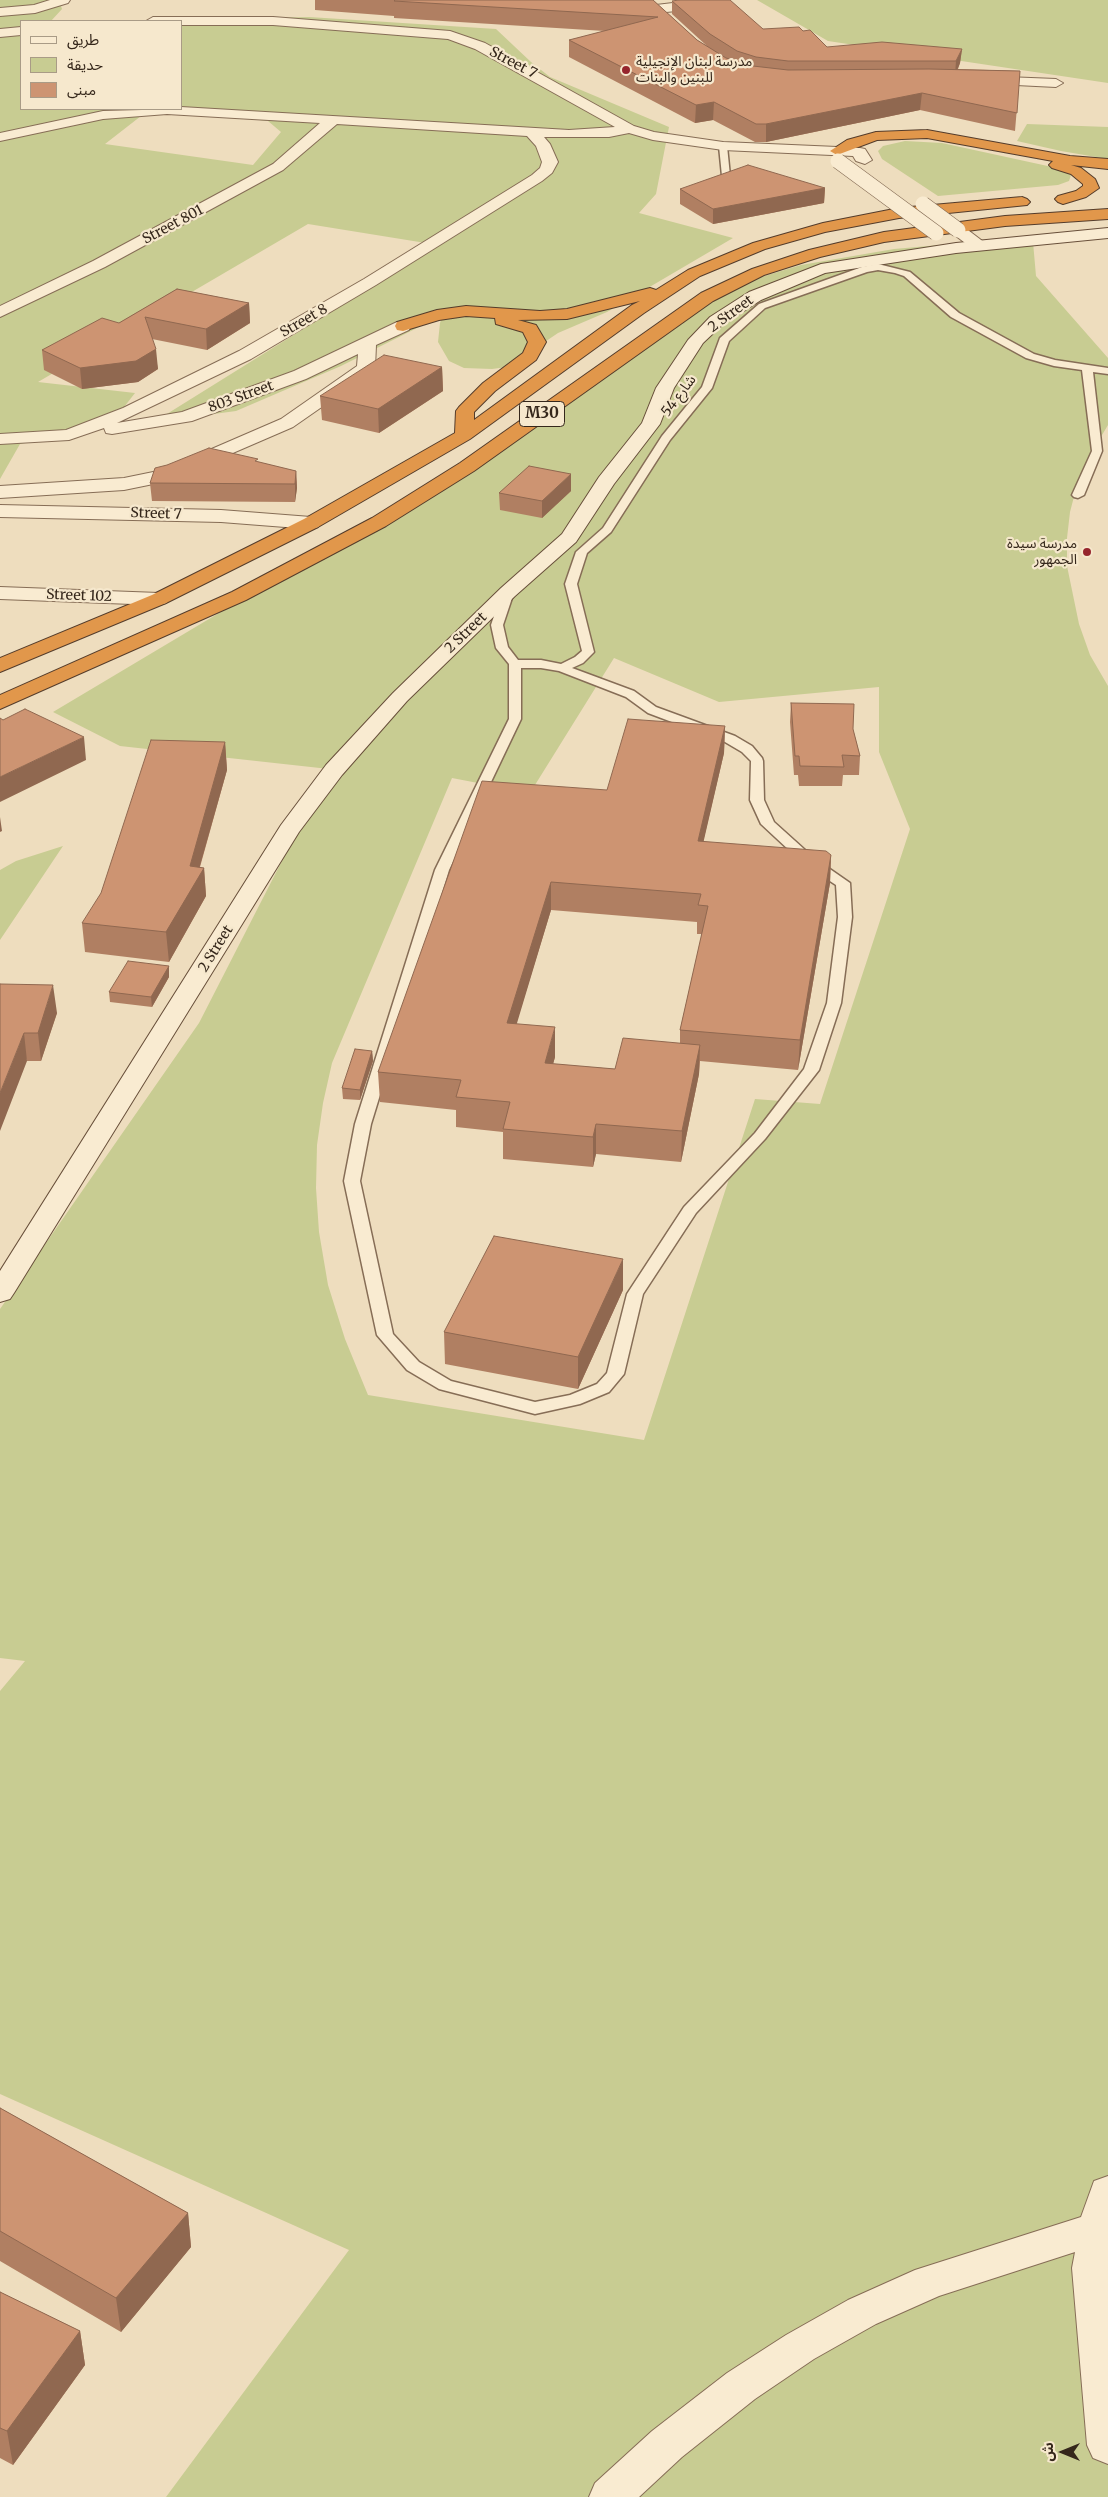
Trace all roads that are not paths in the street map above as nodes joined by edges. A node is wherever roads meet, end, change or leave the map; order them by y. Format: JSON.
{"nodes":[{"id":1,"x":63,"y":0,"type":"edge"},
{"id":2,"x":644,"y":0,"type":"edge"},
{"id":3,"x":709,"y":0,"type":"edge"},
{"id":4,"x":656,"y":9,"type":"junction"},
{"id":5,"x":0,"y":12,"type":"edge"},
{"id":6,"x":182,"y":21,"type":"edge"},
{"id":7,"x":669,"y":23,"type":"edge"},
{"id":8,"x":20,"y":31,"type":"edge"},
{"id":9,"x":0,"y":33,"type":"edge"},
{"id":10,"x":971,"y":80,"type":"edge"},
{"id":11,"x":1056,"y":83,"type":"dead end"},
{"id":12,"x":333,"y":120,"type":"junction"},
{"id":13,"x":629,"y":129,"type":"junction"},
{"id":14,"x":532,"y":132,"type":"junction"},
{"id":15,"x":0,"y":137,"type":"edge"},
{"id":16,"x":723,"y":146,"type":"junction"},
{"id":17,"x":838,"y":156,"type":"junction"},
{"id":18,"x":863,"y":156,"type":"junction"},
{"id":19,"x":1108,"y":164,"type":"edge"},
{"id":20,"x":880,"y":172,"type":"dead end"},
{"id":21,"x":726,"y":176,"type":"edge"},
{"id":22,"x":1108,"y":183,"type":"edge"},
{"id":23,"x":1091,"y":188,"type":"junction"},
{"id":24,"x":912,"y":195,"type":"dead end"},
{"id":25,"x":1108,"y":196,"type":"edge"},
{"id":26,"x":1063,"y":200,"type":"junction"},
{"id":27,"x":1108,"y":214,"type":"edge"},
{"id":28,"x":1108,"y":233,"type":"edge"},
{"id":29,"x":957,"y":239,"type":"junction"},
{"id":30,"x":668,"y":288,"type":"junction"},
{"id":31,"x":0,"y":312,"type":"edge"},
{"id":32,"x":403,"y":326,"type":"junction"},
{"id":33,"x":368,"y":342,"type":"junction"},
{"id":34,"x":1087,"y":368,"type":"junction"},
{"id":35,"x":1108,"y":371,"type":"edge"},
{"id":36,"x":69,"y":435,"type":"junction"},
{"id":37,"x":464,"y":435,"type":"junction"},
{"id":38,"x":0,"y":439,"type":"edge"},
{"id":39,"x":0,"y":492,"type":"edge"},
{"id":40,"x":1078,"y":495,"type":"dead end"},
{"id":41,"x":0,"y":511,"type":"edge"},
{"id":42,"x":311,"y":523,"type":"junction"},
{"id":43,"x":508,"y":592,"type":"junction"},
{"id":44,"x":0,"y":593,"type":"edge"},
{"id":45,"x":159,"y":599,"type":"junction"},
{"id":46,"x":516,"y":664,"type":"junction"},
{"id":47,"x":0,"y":666,"type":"edge"},
{"id":48,"x":562,"y":668,"type":"junction"},
{"id":49,"x":0,"y":703,"type":"edge"},
{"id":50,"x":0,"y":1293,"type":"edge"},
{"id":51,"x":1108,"y":2192,"type":"edge"},
{"id":52,"x":1097,"y":2228,"type":"junction"},
{"id":53,"x":1108,"y":2445,"type":"edge"},
{"id":54,"x":610,"y":2497,"type":"edge"}],
"edges":[{"from":1,"to":5,"type":"street"},
{"from":2,"to":4,"type":"street"},
{"from":3,"to":4,"type":"street"},
{"from":4,"to":7,"type":"street"},
{"from":6,"to":13,"type":"street","name":"Street 7"},
{"from":8,"to":9,"type":"street"},
{"from":10,"to":11,"type":"street"},
{"from":12,"to":14,"type":"street"},
{"from":12,"to":15,"type":"street"},
{"from":12,"to":31,"type":"street","name":"Street 801"},
{"from":13,"to":14,"type":"street"},
{"from":13,"to":16,"type":"street","name":"Street 7"},
{"from":14,"to":36,"type":"street","name":"Street 8"},
{"from":16,"to":17,"type":"street","name":"Street 7"},
{"from":16,"to":21,"type":"lane"},
{"from":17,"to":18,"type":"street","name":"Street 7"},
{"from":17,"to":19,"type":"highway"},
{"from":17,"to":29,"type":"street","bridge":true},
{"from":18,"to":20,"type":"street"},
{"from":18,"to":23,"type":"highway"},
{"from":22,"to":23,"type":"highway"},
{"from":23,"to":26,"type":"highway"},
{"from":24,"to":29,"type":"street","bridge":true},
{"from":25,"to":26,"type":"highway","number":"M30"},
{"from":26,"to":30,"type":"highway","number":"M30"},
{"from":27,"to":49,"type":"highway","number":"M30"},
{"from":28,"to":29,"type":"street","name":"2 Street"},
{"from":29,"to":43,"type":"street","name":"2 Street"},
{"from":30,"to":32,"type":"highway"},
{"from":30,"to":37,"type":"highway","number":"M30"},
{"from":32,"to":33,"type":"street","name":"803 Street"},
{"from":32,"to":37,"type":"highway"},
{"from":33,"to":36,"type":"street","name":"803 Street"},
{"from":33,"to":39,"type":"street"},
{"from":34,"to":35,"type":"lane","name":"شارع 54"},
{"from":34,"to":40,"type":"lane"},
{"from":34,"to":48,"type":"lane","name":"شارع 54"},
{"from":36,"to":38,"type":"street","name":"Street 8"},
{"from":37,"to":42,"type":"highway","number":"M30"},
{"from":41,"to":42,"type":"street","name":"Street 7"},
{"from":42,"to":45,"type":"highway","number":"M30"},
{"from":43,"to":46,"type":"lane"},
{"from":43,"to":50,"type":"street","name":"2 Street"},
{"from":44,"to":45,"type":"street","name":"Street 102"},
{"from":45,"to":47,"type":"highway","number":"M30"},
{"from":46,"to":48,"type":"lane"},
{"from":46,"to":48,"type":"lane"},
{"from":51,"to":52,"type":"street"},
{"from":52,"to":53,"type":"street"},
{"from":52,"to":54,"type":"street"}]}
